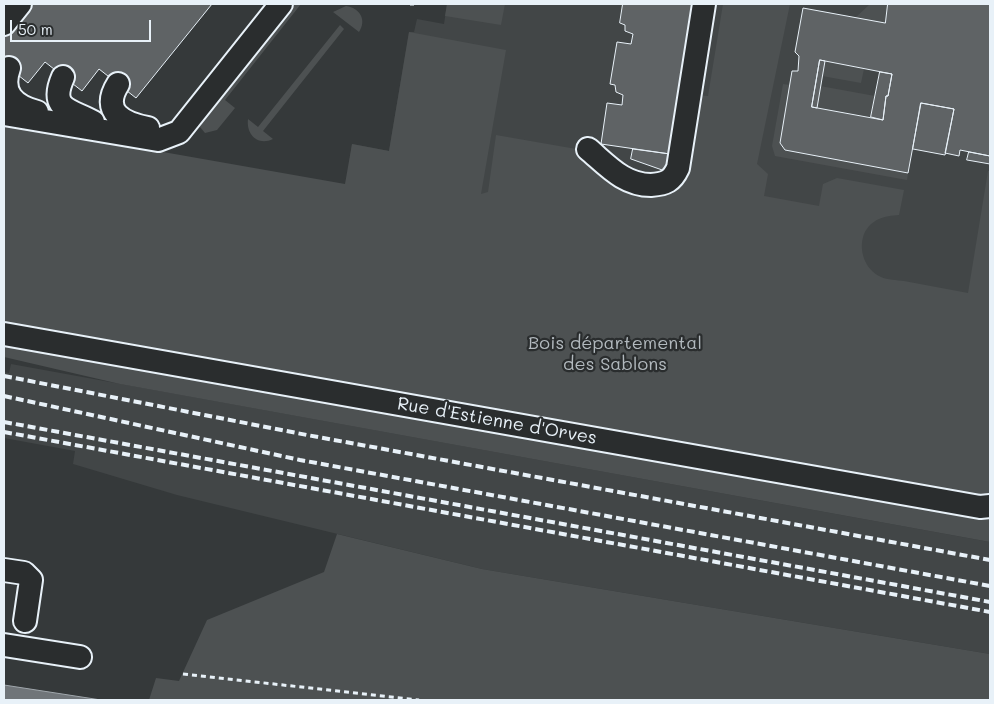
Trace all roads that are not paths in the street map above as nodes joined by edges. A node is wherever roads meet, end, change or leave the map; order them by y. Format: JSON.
{"nodes":[{"id":1,"x":20,"y":4,"type":"edge"},
{"id":2,"x":281,"y":4,"type":"edge"},
{"id":3,"x":704,"y":4,"type":"edge"},
{"id":4,"x":4,"y":24,"type":"edge"},
{"id":5,"x":9,"y":68,"type":"dead end"},
{"id":6,"x":63,"y":77,"type":"dead end"},
{"id":7,"x":118,"y":84,"type":"dead end"},
{"id":8,"x":4,"y":114,"type":"edge"},
{"id":9,"x":55,"y":122,"type":"junction"},
{"id":10,"x":109,"y":132,"type":"junction"},
{"id":11,"x":179,"y":132,"type":"junction"},
{"id":12,"x":588,"y":149,"type":"dead end"},
{"id":13,"x":4,"y":334,"type":"edge"},
{"id":14,"x":990,"y":506,"type":"edge"},
{"id":15,"x":4,"y":570,"type":"edge"},
{"id":16,"x":25,"y":621,"type":"dead end"},
{"id":17,"x":4,"y":645,"type":"edge"},
{"id":18,"x":80,"y":657,"type":"dead end"}],
"edges":[{"from":1,"to":4,"type":"street"},
{"from":2,"to":11,"type":"street"},
{"from":3,"to":12,"type":"street"},
{"from":5,"to":9,"type":"street"},
{"from":6,"to":10,"type":"street"},
{"from":7,"to":11,"type":"street"},
{"from":8,"to":9,"type":"street"},
{"from":9,"to":10,"type":"street"},
{"from":10,"to":11,"type":"street"},
{"from":13,"to":14,"type":"street","name":"Rue d'Estienne d'Orves"},
{"from":15,"to":16,"type":"street"},
{"from":17,"to":18,"type":"street"}]}
